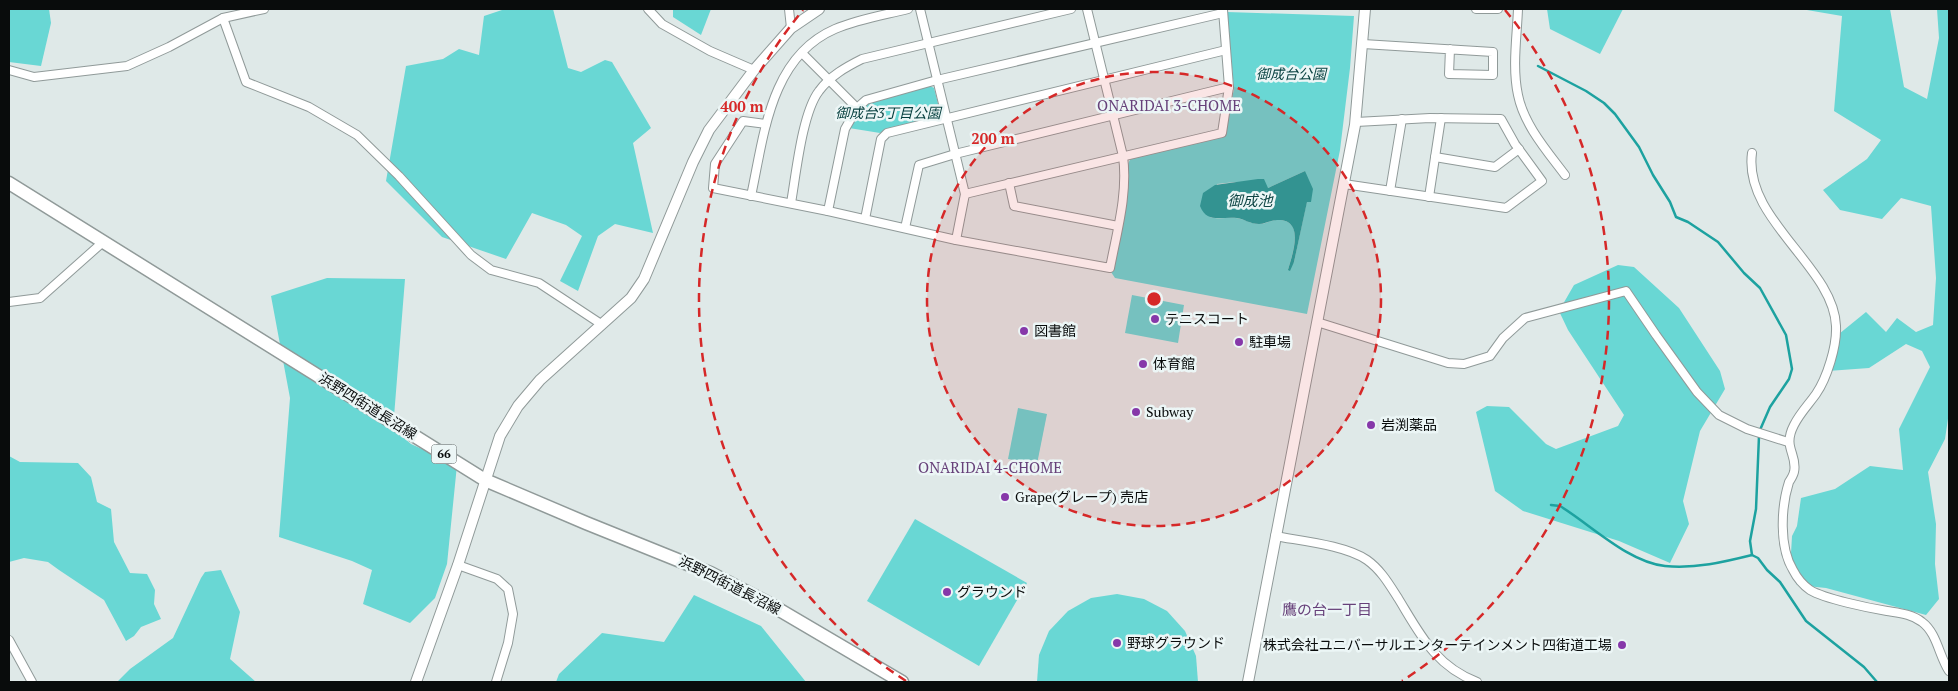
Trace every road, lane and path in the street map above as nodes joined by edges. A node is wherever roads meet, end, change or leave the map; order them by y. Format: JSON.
{"nodes":[{"id":1,"x":264,"y":9,"type":"edge"},
{"id":2,"x":648,"y":9,"type":"edge"},
{"id":3,"x":789,"y":9,"type":"edge"},
{"id":4,"x":819,"y":9,"type":"edge"},
{"id":5,"x":908,"y":9,"type":"edge"},
{"id":6,"x":920,"y":9,"type":"edge"},
{"id":7,"x":1071,"y":9,"type":"edge"},
{"id":8,"x":1087,"y":9,"type":"edge"},
{"id":9,"x":1365,"y":9,"type":"edge"},
{"id":10,"x":1476,"y":9,"type":"edge"},
{"id":11,"x":1498,"y":9,"type":"edge"},
{"id":12,"x":1518,"y":9,"type":"edge"},
{"id":13,"x":1223,"y":11,"type":"edge"},
{"id":14,"x":223,"y":18,"type":"junction"},
{"id":15,"x":791,"y":28,"type":"junction"},
{"id":16,"x":928,"y":43,"type":"junction"},
{"id":17,"x":1096,"y":43,"type":"junction"},
{"id":18,"x":1364,"y":44,"type":"junction"},
{"id":19,"x":1450,"y":49,"type":"junction"},
{"id":20,"x":1226,"y":50,"type":"junction"},
{"id":21,"x":802,"y":53,"type":"junction"},
{"id":22,"x":9,"y":70,"type":"edge"},
{"id":23,"x":754,"y":70,"type":"junction"},
{"id":24,"x":1104,"y":79,"type":"junction"},
{"id":25,"x":830,"y":80,"type":"junction"},
{"id":26,"x":937,"y":80,"type":"junction"},
{"id":27,"x":1229,"y":87,"type":"junction"},
{"id":28,"x":857,"y":108,"type":"junction"},
{"id":29,"x":1113,"y":115,"type":"junction"},
{"id":30,"x":1441,"y":118,"type":"junction"},
{"id":31,"x":947,"y":119,"type":"junction"},
{"id":32,"x":1402,"y":120,"type":"junction"},
{"id":33,"x":1356,"y":122,"type":"junction"},
{"id":34,"x":766,"y":124,"type":"junction"},
{"id":35,"x":1519,"y":149,"type":"junction"},
{"id":36,"x":1752,"y":153,"type":"dead end"},
{"id":37,"x":955,"y":154,"type":"junction"},
{"id":38,"x":1123,"y":156,"type":"junction"},
{"id":39,"x":1435,"y":157,"type":"junction"},
{"id":40,"x":1565,"y":175,"type":"dead end"},
{"id":41,"x":9,"y":183,"type":"edge"},
{"id":42,"x":1009,"y":184,"type":"junction"},
{"id":43,"x":1344,"y":184,"type":"junction"},
{"id":44,"x":1390,"y":191,"type":"junction"},
{"id":45,"x":965,"y":194,"type":"junction"},
{"id":46,"x":751,"y":196,"type":"junction"},
{"id":47,"x":1429,"y":197,"type":"junction"},
{"id":48,"x":791,"y":203,"type":"junction"},
{"id":49,"x":828,"y":211,"type":"junction"},
{"id":50,"x":865,"y":219,"type":"junction"},
{"id":51,"x":1118,"y":226,"type":"junction"},
{"id":52,"x":905,"y":228,"type":"junction"},
{"id":53,"x":956,"y":240,"type":"junction"},
{"id":54,"x":103,"y":242,"type":"junction"},
{"id":55,"x":9,"y":302,"type":"edge"},
{"id":56,"x":1317,"y":322,"type":"junction"},
{"id":57,"x":601,"y":324,"type":"junction"},
{"id":58,"x":1788,"y":442,"type":"junction"},
{"id":59,"x":485,"y":480,"type":"junction"},
{"id":60,"x":1275,"y":536,"type":"junction"},
{"id":61,"x":458,"y":566,"type":"junction"},
{"id":62,"x":9,"y":640,"type":"edge"},
{"id":63,"x":1949,"y":671,"type":"edge"},
{"id":64,"x":32,"y":682,"type":"edge"},
{"id":65,"x":416,"y":682,"type":"edge"},
{"id":66,"x":496,"y":682,"type":"edge"},
{"id":67,"x":902,"y":682,"type":"edge"},
{"id":68,"x":1248,"y":682,"type":"edge"},
{"id":69,"x":1477,"y":682,"type":"edge"}],
"edges":[{"from":1,"to":14,"type":"street"},
{"from":2,"to":23,"type":"street"},
{"from":3,"to":15,"type":"street"},
{"from":4,"to":15,"type":"street"},
{"from":5,"to":21,"type":"street"},
{"from":6,"to":16,"type":"street"},
{"from":7,"to":16,"type":"street"},
{"from":8,"to":17,"type":"street"},
{"from":9,"to":18,"type":"street"},
{"from":10,"to":11,"type":"street"},
{"from":12,"to":40,"type":"street"},
{"from":13,"to":17,"type":"street"},
{"from":13,"to":20,"type":"street"},
{"from":14,"to":22,"type":"street"},
{"from":14,"to":57,"type":"street"},
{"from":15,"to":23,"type":"street"},
{"from":16,"to":25,"type":"street"},
{"from":16,"to":26,"type":"street"},
{"from":17,"to":24,"type":"street"},
{"from":17,"to":26,"type":"street"},
{"from":18,"to":19,"type":"street"},
{"from":18,"to":33,"type":"street"},
{"from":19,"to":19,"type":"street"},
{"from":20,"to":24,"type":"street"},
{"from":20,"to":27,"type":"street"},
{"from":21,"to":25,"type":"street"},
{"from":21,"to":34,"type":"street"},
{"from":23,"to":57,"type":"street"},
{"from":24,"to":29,"type":"street"},
{"from":24,"to":31,"type":"street"},
{"from":25,"to":28,"type":"street"},
{"from":25,"to":48,"type":"street"},
{"from":26,"to":28,"type":"street"},
{"from":26,"to":31,"type":"street"},
{"from":27,"to":29,"type":"street"},
{"from":27,"to":38,"type":"street"},
{"from":28,"to":49,"type":"street"},
{"from":29,"to":37,"type":"street"},
{"from":29,"to":38,"type":"street"},
{"from":30,"to":32,"type":"street"},
{"from":30,"to":35,"type":"street"},
{"from":30,"to":39,"type":"street"},
{"from":31,"to":37,"type":"street"},
{"from":31,"to":50,"type":"street"},
{"from":32,"to":33,"type":"street"},
{"from":32,"to":44,"type":"street"},
{"from":33,"to":43,"type":"street"},
{"from":34,"to":46,"type":"street"},
{"from":34,"to":46,"type":"street"},
{"from":35,"to":39,"type":"street"},
{"from":35,"to":47,"type":"street"},
{"from":36,"to":58,"type":"street"},
{"from":37,"to":45,"type":"street"},
{"from":37,"to":52,"type":"street"},
{"from":38,"to":42,"type":"street"},
{"from":38,"to":51,"type":"street"},
{"from":39,"to":47,"type":"street"},
{"from":41,"to":54,"type":"main road","name":"浜野四街道長沼線","number":"66"},
{"from":42,"to":45,"type":"street"},
{"from":42,"to":51,"type":"street"},
{"from":43,"to":44,"type":"street"},
{"from":43,"to":56,"type":"street"},
{"from":44,"to":47,"type":"street"},
{"from":45,"to":53,"type":"street"},
{"from":46,"to":48,"type":"street"},
{"from":48,"to":49,"type":"street"},
{"from":49,"to":50,"type":"street"},
{"from":50,"to":52,"type":"street"},
{"from":51,"to":53,"type":"street"},
{"from":52,"to":53,"type":"street"},
{"from":54,"to":55,"type":"street"},
{"from":54,"to":59,"type":"main road","name":"浜野四街道長沼線","number":"66"},
{"from":56,"to":58,"type":"street"},
{"from":56,"to":60,"type":"street"},
{"from":57,"to":59,"type":"street"},
{"from":58,"to":63,"type":"street"},
{"from":59,"to":61,"type":"street"},
{"from":59,"to":67,"type":"main road","name":"浜野四街道長沼線","number":"66"},
{"from":60,"to":68,"type":"street"},
{"from":60,"to":69,"type":"street"},
{"from":61,"to":65,"type":"street"},
{"from":61,"to":66,"type":"street"},
{"from":62,"to":64,"type":"street"}]}
